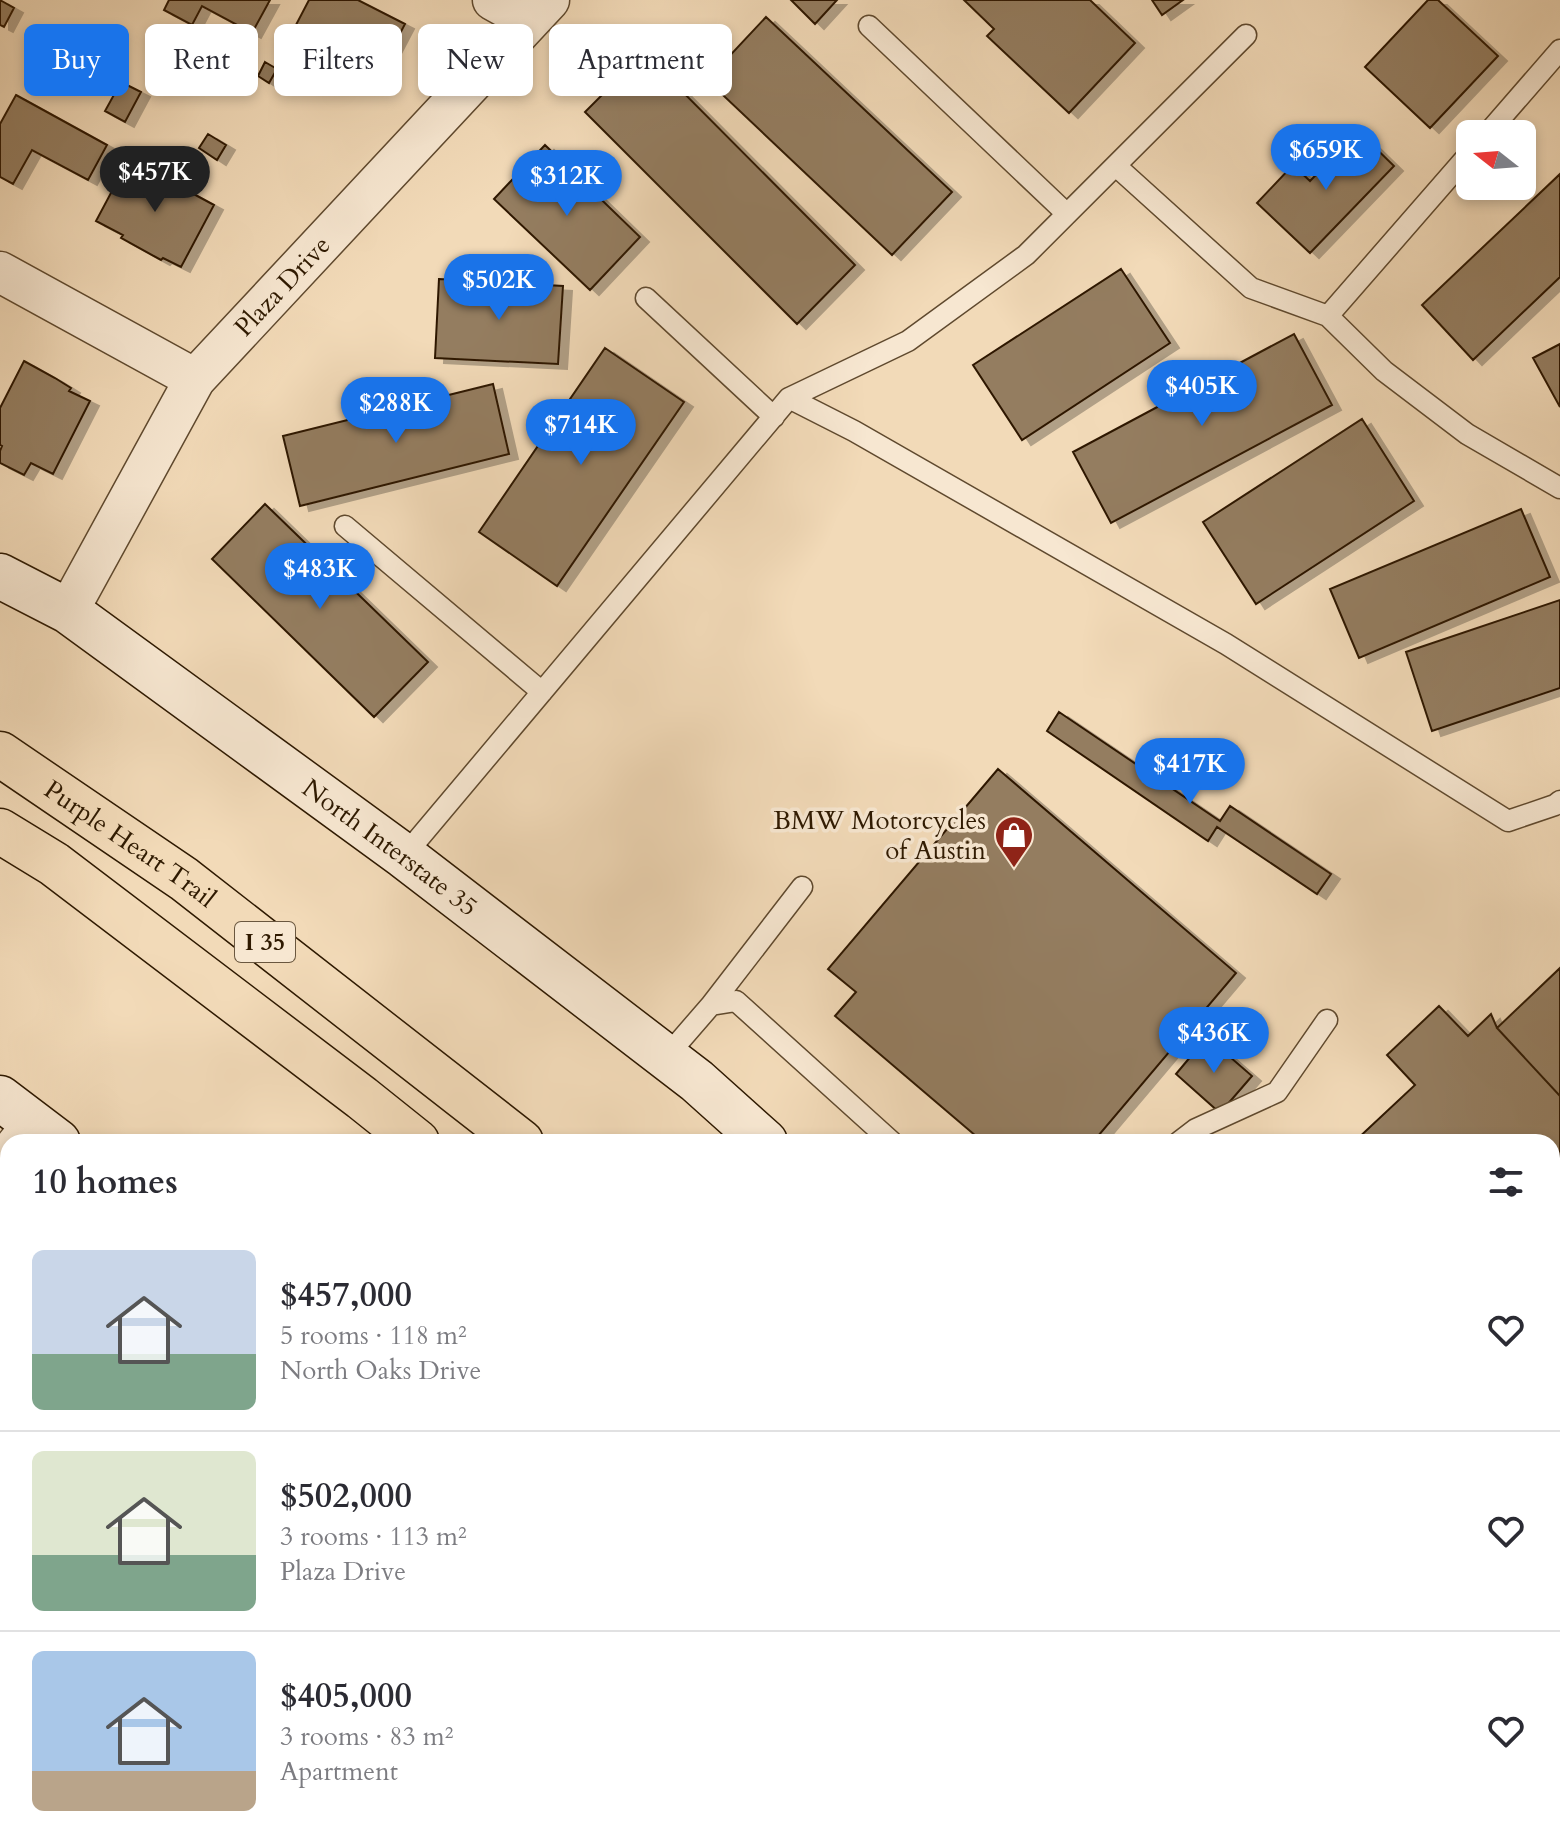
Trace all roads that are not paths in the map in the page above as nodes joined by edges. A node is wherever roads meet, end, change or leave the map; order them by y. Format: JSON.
{"nodes":[{"id":1,"x":493,"y":0,"type":"edge"},
{"id":2,"x":539,"y":10,"type":"edge"},
{"id":3,"x":869,"y":26,"type":"dead end"},
{"id":4,"x":1246,"y":35,"type":"dead end"},
{"id":5,"x":1560,"y":50,"type":"edge"},
{"id":6,"x":1499,"y":120,"type":"edge"},
{"id":7,"x":1116,"y":166,"type":"junction"},
{"id":8,"x":1456,"y":169,"type":"edge"},
{"id":9,"x":1067,"y":214,"type":"junction"},
{"id":10,"x":0,"y":272,"type":"edge"},
{"id":11,"x":646,"y":298,"type":"dead end"},
{"id":12,"x":1328,"y":316,"type":"junction"},
{"id":13,"x":195,"y":379,"type":"junction"},
{"id":14,"x":789,"y":398,"type":"junction"},
{"id":15,"x":774,"y":417,"type":"junction"},
{"id":16,"x":1560,"y":488,"type":"edge"},
{"id":17,"x":345,"y":526,"type":"dead end"},
{"id":18,"x":0,"y":576,"type":"edge"},
{"id":19,"x":68,"y":611,"type":"junction"},
{"id":20,"x":542,"y":692,"type":"junction"},
{"id":21,"x":0,"y":754,"type":"edge"},
{"id":22,"x":1560,"y":801,"type":"edge"},
{"id":23,"x":0,"y":831,"type":"edge"},
{"id":24,"x":404,"y":856,"type":"junction"},
{"id":25,"x":802,"y":887,"type":"dead end"},
{"id":26,"x":711,"y":1005,"type":"junction"},
{"id":27,"x":1327,"y":1020,"type":"dead end"},
{"id":28,"x":666,"y":1057,"type":"junction"},
{"id":29,"x":407,"y":1134,"type":"edge"},
{"id":30,"x":511,"y":1134,"type":"edge"},
{"id":31,"x":756,"y":1134,"type":"edge"},
{"id":32,"x":883,"y":1134,"type":"edge"},
{"id":33,"x":1189,"y":1134,"type":"edge"}],
"edges":[{"from":1,"to":2,"type":"street"},
{"from":2,"to":13,"type":"street","name":"Plaza Drive"},
{"from":3,"to":9,"type":"lane"},
{"from":4,"to":7,"type":"lane"},
{"from":5,"to":6,"type":"lane"},
{"from":7,"to":9,"type":"lane"},
{"from":7,"to":12,"type":"lane"},
{"from":8,"to":12,"type":"lane"},
{"from":9,"to":14,"type":"lane"},
{"from":10,"to":13,"type":"street"},
{"from":11,"to":15,"type":"lane"},
{"from":12,"to":16,"type":"lane"},
{"from":13,"to":19,"type":"street","name":"Plaza Drive"},
{"from":14,"to":15,"type":"lane"},
{"from":14,"to":22,"type":"lane"},
{"from":15,"to":20,"type":"lane"},
{"from":17,"to":20,"type":"lane"},
{"from":18,"to":19,"type":"main road","name":"North Interstate 35"},
{"from":19,"to":24,"type":"main road","name":"North Interstate 35"},
{"from":20,"to":24,"type":"lane"},
{"from":21,"to":30,"type":"highway","name":"Purple Heart Trail","number":"I 35"},
{"from":23,"to":29,"type":"highway","number":"I 35"},
{"from":24,"to":28,"type":"main road","name":"North Interstate 35"},
{"from":25,"to":26,"type":"lane"},
{"from":26,"to":28,"type":"lane"},
{"from":26,"to":32,"type":"lane"},
{"from":27,"to":33,"type":"lane"},
{"from":28,"to":31,"type":"main road","name":"North Interstate 35"}]}
